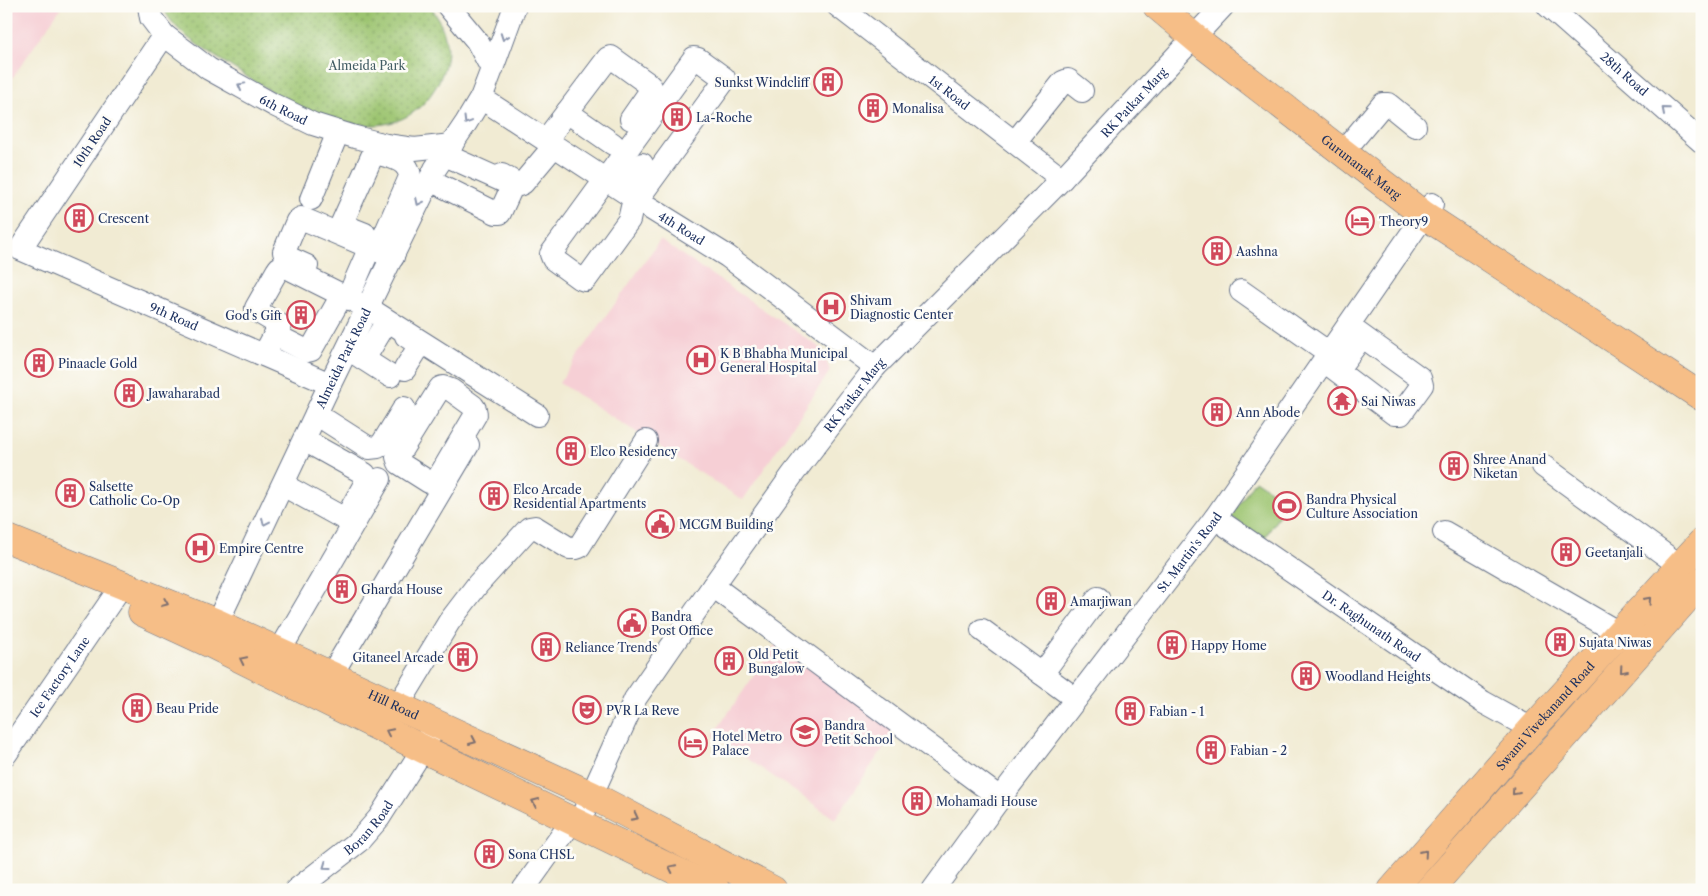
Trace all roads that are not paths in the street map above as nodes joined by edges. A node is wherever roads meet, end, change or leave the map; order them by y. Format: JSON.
{"nodes":[{"id":1,"x":149,"y":6,"type":"edge"},
{"id":2,"x":448,"y":6,"type":"edge"},
{"id":3,"x":515,"y":6,"type":"edge"},
{"id":4,"x":838,"y":6,"type":"edge"},
{"id":5,"x":1157,"y":6,"type":"edge"},
{"id":6,"x":1182,"y":6,"type":"edge"},
{"id":7,"x":1548,"y":6,"type":"edge"},
{"id":8,"x":1205,"y":26,"type":"edge"},
{"id":9,"x":164,"y":35,"type":"junction"},
{"id":10,"x":492,"y":69,"type":"junction"},
{"id":11,"x":1082,"y":91,"type":"dead end"},
{"id":12,"x":481,"y":98,"type":"junction"},
{"id":13,"x":567,"y":112,"type":"junction"},
{"id":14,"x":1415,"y":126,"type":"dead end"},
{"id":15,"x":336,"y":138,"type":"junction"},
{"id":16,"x":1014,"y":142,"type":"junction"},
{"id":17,"x":1702,"y":142,"type":"edge"},
{"id":18,"x":550,"y":143,"type":"junction"},
{"id":19,"x":1348,"y":147,"type":"junction"},
{"id":20,"x":372,"y":148,"type":"junction"},
{"id":21,"x":454,"y":154,"type":"junction"},
{"id":22,"x":634,"y":158,"type":"junction"},
{"id":23,"x":1062,"y":179,"type":"junction"},
{"id":24,"x":430,"y":180,"type":"junction"},
{"id":25,"x":615,"y":189,"type":"junction"},
{"id":26,"x":452,"y":191,"type":"junction"},
{"id":27,"x":311,"y":199,"type":"dead end"},
{"id":28,"x":346,"y":204,"type":"dead end"},
{"id":29,"x":1428,"y":210,"type":"junction"},
{"id":30,"x":385,"y":248,"type":"junction"},
{"id":31,"x":20,"y":249,"type":"joint"},
{"id":32,"x":348,"y":291,"type":"junction"},
{"id":33,"x":1241,"y":291,"type":"dead end"},
{"id":34,"x":371,"y":302,"type":"junction"},
{"id":35,"x":387,"y":322,"type":"junction"},
{"id":36,"x":1355,"y":332,"type":"junction"},
{"id":37,"x":275,"y":335,"type":"junction"},
{"id":38,"x":356,"y":354,"type":"junction"},
{"id":39,"x":264,"y":355,"type":"junction"},
{"id":40,"x":1330,"y":361,"type":"junction"},
{"id":41,"x":875,"y":367,"type":"junction"},
{"id":42,"x":464,"y":369,"type":"junction"},
{"id":43,"x":1702,"y":375,"type":"edge"},
{"id":44,"x":330,"y":384,"type":"junction"},
{"id":45,"x":451,"y":390,"type":"dead end"},
{"id":46,"x":1702,"y":396,"type":"edge"},
{"id":47,"x":404,"y":408,"type":"dead end"},
{"id":48,"x":316,"y":414,"type":"junction"},
{"id":49,"x":537,"y":415,"type":"dead end"},
{"id":50,"x":646,"y":441,"type":"dead end"},
{"id":51,"x":310,"y":444,"type":"junction"},
{"id":52,"x":468,"y":445,"type":"dead end"},
{"id":53,"x":1543,"y":466,"type":"dead end"},
{"id":54,"x":380,"y":479,"type":"dead end"},
{"id":55,"x":288,"y":488,"type":"junction"},
{"id":56,"x":1215,"y":518,"type":"junction"},
{"id":57,"x":1444,"y":532,"type":"dead end"},
{"id":58,"x":6,"y":538,"type":"edge"},
{"id":59,"x":1702,"y":542,"type":"edge"},
{"id":60,"x":6,"y":556,"type":"edge"},
{"id":61,"x":1680,"y":565,"type":"junction"},
{"id":62,"x":1702,"y":581,"type":"edge"},
{"id":63,"x":713,"y":586,"type":"junction"},
{"id":64,"x":117,"y":592,"type":"junction"},
{"id":65,"x":1098,"y":598,"type":"dead end"},
{"id":66,"x":982,"y":630,"type":"dead end"},
{"id":67,"x":1619,"y":633,"type":"junction"},
{"id":68,"x":214,"y":634,"type":"junction"},
{"id":69,"x":279,"y":652,"type":"junction"},
{"id":70,"x":1042,"y":674,"type":"junction"},
{"id":71,"x":324,"y":686,"type":"junction"},
{"id":72,"x":1076,"y":699,"type":"junction"},
{"id":73,"x":398,"y":706,"type":"junction"},
{"id":74,"x":435,"y":724,"type":"junction"},
{"id":75,"x":1532,"y":729,"type":"junction"},
{"id":76,"x":423,"y":749,"type":"junction"},
{"id":77,"x":6,"y":754,"type":"edge"},
{"id":78,"x":591,"y":795,"type":"junction"},
{"id":79,"x":1000,"y":798,"type":"junction"},
{"id":80,"x":576,"y":822,"type":"junction"},
{"id":81,"x":742,"y":882,"type":"edge"},
{"id":82,"x":296,"y":890,"type":"edge"},
{"id":83,"x":523,"y":890,"type":"edge"},
{"id":84,"x":716,"y":890,"type":"edge"},
{"id":85,"x":774,"y":890,"type":"edge"},
{"id":86,"x":933,"y":890,"type":"edge"},
{"id":87,"x":1392,"y":890,"type":"edge"},
{"id":88,"x":1428,"y":890,"type":"edge"}],
"edges":[{"from":1,"to":9,"type":"street","name":"6th Road"},
{"from":2,"to":10,"type":"street"},
{"from":3,"to":10,"type":"street","one_way":true},
{"from":4,"to":16,"type":"street","name":"1st Road"},
{"from":5,"to":8,"type":"main road","name":"Gurunanak Marg"},
{"from":6,"to":8,"type":"main road","name":"Gurunanak Marg"},
{"from":17,"to":7,"type":"street","name":"28th Road","one_way":true},
{"from":8,"to":19,"type":"main road","name":"Gurunanak Marg"},
{"from":8,"to":23,"type":"street","name":"RK Patkar Marg"},
{"from":15,"to":9,"type":"street","name":"6th Road","one_way":true},
{"from":9,"to":31,"type":"street","name":"10th Road"},
{"from":10,"to":12,"type":"street","name":"Almeida Park Road"},
{"from":11,"to":16,"type":"street"},
{"from":12,"to":18,"type":"street","name":"4th Road"},
{"from":12,"to":21,"type":"street","name":"Almeida Park Road","one_way":true},
{"from":13,"to":18,"type":"street"},
{"from":13,"to":22,"type":"street"},
{"from":13,"to":22,"type":"street"},
{"from":14,"to":19,"type":"street"},
{"from":15,"to":20,"type":"street","name":"6th Road"},
{"from":15,"to":27,"type":"street"},
{"from":16,"to":23,"type":"street","name":"1st Road"},
{"from":18,"to":21,"type":"street"},
{"from":18,"to":25,"type":"street","name":"4th Road"},
{"from":19,"to":29,"type":"main road","name":"Gurunanak Marg"},
{"from":20,"to":21,"type":"street","name":"6th Road"},
{"from":20,"to":28,"type":"street"},
{"from":20,"to":30,"type":"street"},
{"from":20,"to":30,"type":"street"},
{"from":21,"to":24,"type":"street","name":"Almeida Park Road"},
{"from":21,"to":26,"type":"street"},
{"from":21,"to":26,"type":"street"},
{"from":22,"to":25,"type":"street"},
{"from":22,"to":25,"type":"street"},
{"from":23,"to":41,"type":"street","name":"RK Patkar Marg"},
{"from":24,"to":26,"type":"street"},
{"from":24,"to":30,"type":"street","name":"Almeida Park Road","one_way":true},
{"from":25,"to":41,"type":"street","name":"4th Road"},
{"from":29,"to":36,"type":"street","name":"St. Martin's Road"},
{"from":29,"to":43,"type":"main road","name":"Gurunanak Marg"},
{"from":29,"to":46,"type":"main road","name":"Gurunanak Marg"},
{"from":30,"to":32,"type":"street"},
{"from":30,"to":32,"type":"street"},
{"from":30,"to":34,"type":"street","name":"Almeida Park Road"},
{"from":31,"to":39,"type":"street","name":"9th Road"},
{"from":32,"to":34,"type":"street"},
{"from":32,"to":37,"type":"street"},
{"from":32,"to":37,"type":"street"},
{"from":33,"to":40,"type":"street"},
{"from":34,"to":35,"type":"street"},
{"from":34,"to":38,"type":"street","name":"Almeida Park Road"},
{"from":35,"to":38,"type":"street"},
{"from":35,"to":38,"type":"street"},
{"from":35,"to":42,"type":"street"},
{"from":36,"to":40,"type":"street","name":"St. Martin's Road"},
{"from":36,"to":40,"type":"street"},
{"from":37,"to":39,"type":"street"},
{"from":38,"to":44,"type":"street","name":"Almeida Park Road"},
{"from":39,"to":44,"type":"street","name":"9th Road"},
{"from":40,"to":56,"type":"street","name":"St. Martin's Road"},
{"from":41,"to":63,"type":"street","name":"RK Patkar Marg"},
{"from":42,"to":45,"type":"street"},
{"from":42,"to":49,"type":"street"},
{"from":44,"to":48,"type":"street","name":"Almeida Park Road"},
{"from":47,"to":48,"type":"street"},
{"from":48,"to":51,"type":"street","name":"Almeida Park Road"},
{"from":50,"to":73,"type":"street"},
{"from":51,"to":55,"type":"street","name":"Almeida Park Road"},
{"from":51,"to":55,"type":"street"},
{"from":52,"to":71,"type":"street"},
{"from":53,"to":61,"type":"street"},
{"from":54,"to":69,"type":"street"},
{"from":55,"to":68,"type":"street","name":"Almeida Park Road","one_way":true},
{"from":56,"to":72,"type":"street","name":"St. Martin's Road"},
{"from":56,"to":75,"type":"street","name":"Dr. Raghunath Road"},
{"from":57,"to":67,"type":"street"},
{"from":58,"to":64,"type":"main road","name":"Hill Road"},
{"from":59,"to":61,"type":"main road","name":"Swami Vivekanand Road"},
{"from":60,"to":64,"type":"main road","name":"Hill Road"},
{"from":67,"to":61,"type":"main road","name":"Swami Vivekanand Road","one_way":true},
{"from":62,"to":88,"type":"main road","one_way":true},
{"from":63,"to":78,"type":"street","name":"RK Patkar Marg"},
{"from":63,"to":79,"type":"street"},
{"from":64,"to":68,"type":"main road","name":"Hill Road"},
{"from":64,"to":77,"type":"street","name":"Ice Factory Lane"},
{"from":65,"to":70,"type":"street"},
{"from":66,"to":70,"type":"street"},
{"from":67,"to":75,"type":"main road","name":"Swami Vivekanand Road"},
{"from":68,"to":69,"type":"main road","name":"Hill Road"},
{"from":71,"to":68,"type":"main road","name":"Hill Road","one_way":true},
{"from":69,"to":71,"type":"main road","name":"Hill Road"},
{"from":70,"to":72,"type":"street"},
{"from":71,"to":73,"type":"main road","name":"Hill Road"},
{"from":76,"to":71,"type":"main road","name":"Hill Road","one_way":true},
{"from":72,"to":79,"type":"street","name":"St. Martin's Road"},
{"from":73,"to":74,"type":"main road","name":"Hill Road"},
{"from":74,"to":76,"type":"street","name":"Boran Road"},
{"from":74,"to":78,"type":"main road","name":"Hill Road","one_way":true},
{"from":87,"to":75,"type":"main road","name":"Swami Vivekanand Road","one_way":true},
{"from":80,"to":76,"type":"main road","name":"Hill Road","one_way":true},
{"from":76,"to":82,"type":"street","name":"Boran Road","one_way":true},
{"from":78,"to":80,"type":"street","name":"RK Patkar Marg"},
{"from":78,"to":81,"type":"main road","name":"Hill Road","one_way":true},
{"from":79,"to":86,"type":"street","name":"St. Martin's Road"},
{"from":80,"to":83,"type":"street","name":"RK Patkar Marg"},
{"from":84,"to":80,"type":"main road","name":"Hill Road","one_way":true},
{"from":81,"to":85,"type":"main road","name":"Hill Road"}]}
